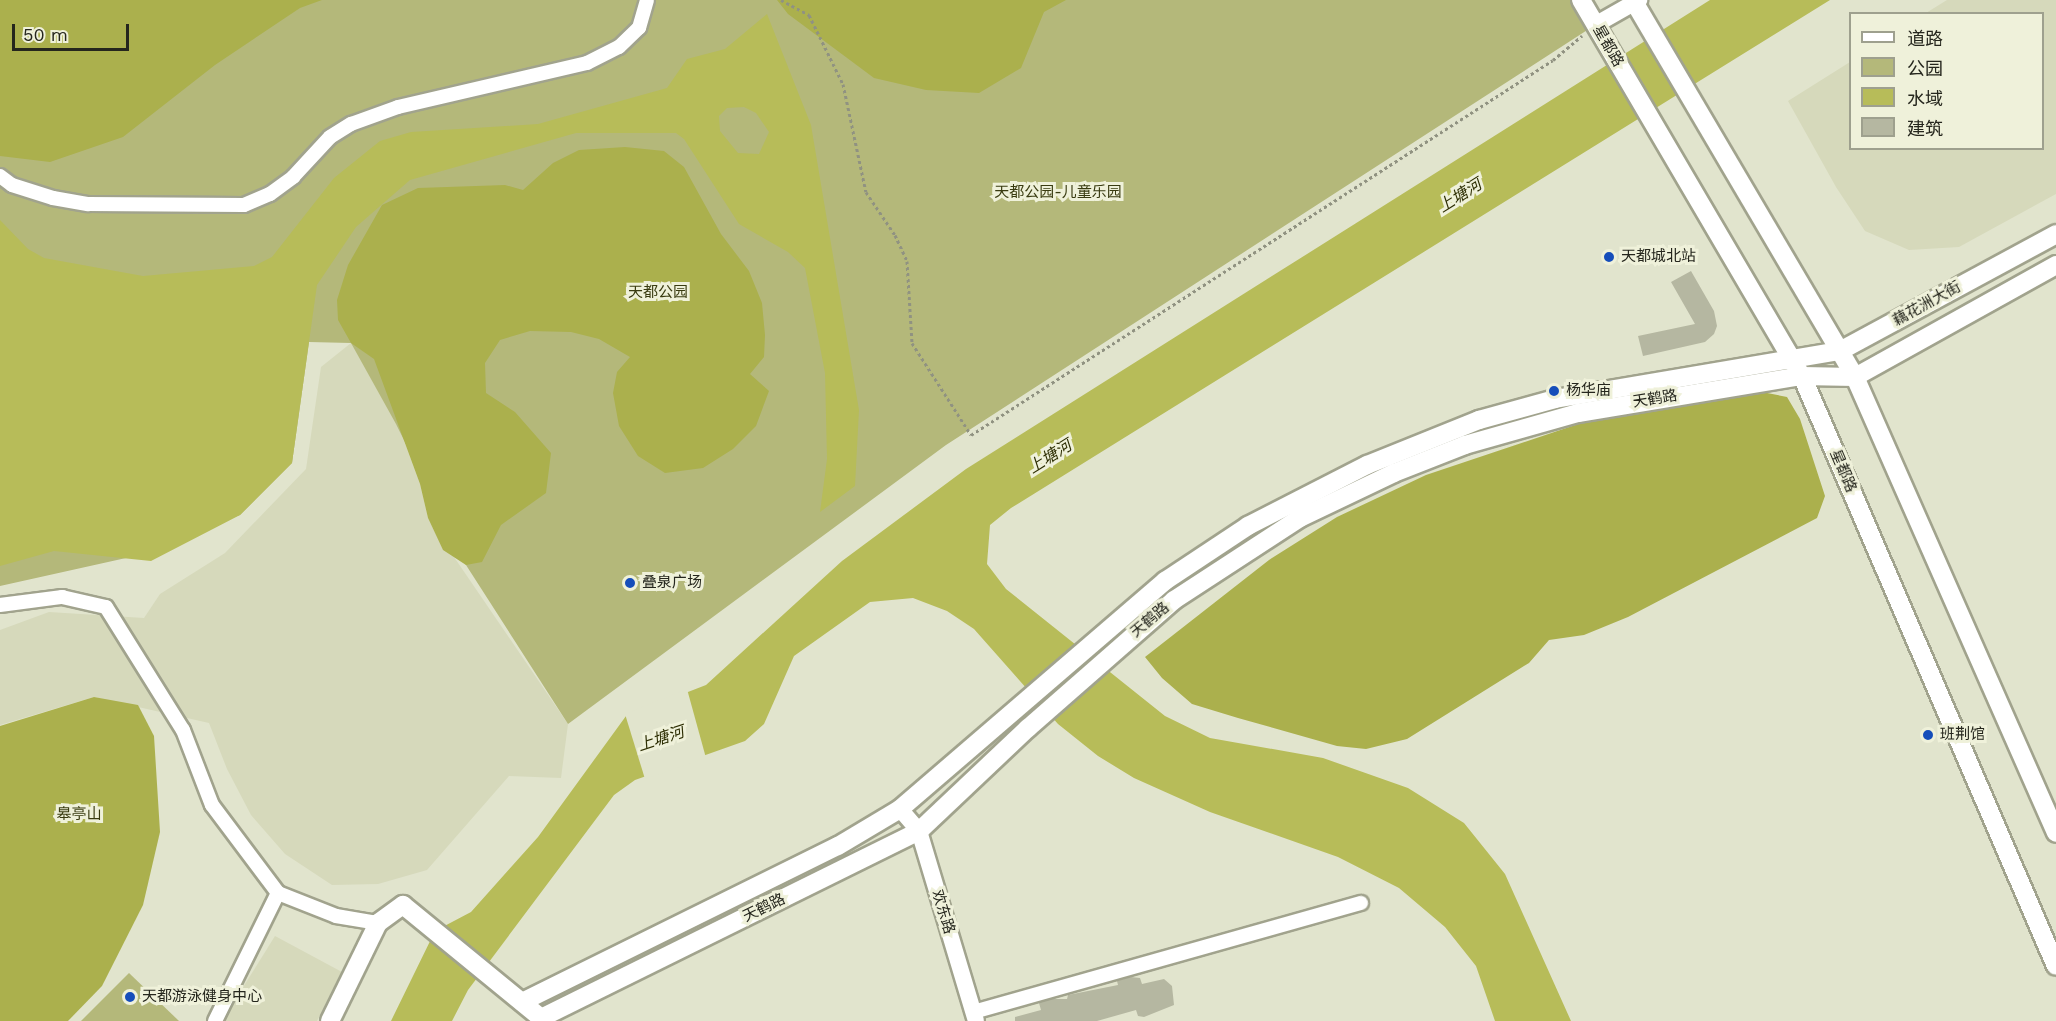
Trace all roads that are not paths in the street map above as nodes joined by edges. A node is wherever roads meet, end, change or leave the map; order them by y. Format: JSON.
{"nodes":[{"id":1,"x":647,"y":0,"type":"edge"},
{"id":2,"x":1581,"y":0,"type":"edge"},
{"id":3,"x":1637,"y":4,"type":"edge"},
{"id":4,"x":1598,"y":30,"type":"junction"},
{"id":5,"x":0,"y":176,"type":"edge"},
{"id":6,"x":2056,"y":234,"type":"edge"},
{"id":7,"x":2056,"y":265,"type":"edge"},
{"id":8,"x":1840,"y":351,"type":"junction"},
{"id":9,"x":1792,"y":358,"type":"junction"},
{"id":10,"x":1802,"y":376,"type":"junction"},
{"id":11,"x":1856,"y":377,"type":"junction"},
{"id":12,"x":0,"y":605,"type":"edge"},
{"id":13,"x":900,"y":809,"type":"junction"},
{"id":14,"x":919,"y":831,"type":"junction"},
{"id":15,"x":2056,"y":833,"type":"edge"},
{"id":16,"x":278,"y":893,"type":"junction"},
{"id":17,"x":1360,"y":903,"type":"dead end"},
{"id":18,"x":378,"y":923,"type":"junction"},
{"id":19,"x":2056,"y":966,"type":"edge"},
{"id":20,"x":522,"y":1002,"type":"junction"},
{"id":21,"x":974,"y":1017,"type":"edge"},
{"id":22,"x":541,"y":1020,"type":"edge"},
{"id":23,"x":215,"y":1021,"type":"edge"},
{"id":24,"x":330,"y":1021,"type":"edge"}],
"edges":[{"from":1,"to":5,"type":"street"},
{"from":2,"to":4,"type":"main road","name":"星都路"},
{"from":3,"to":4,"type":"street"},
{"from":3,"to":8,"type":"main road"},
{"from":4,"to":9,"type":"main road","name":"星都路"},
{"from":6,"to":8,"type":"main road","name":"藕花洲大街"},
{"from":7,"to":11,"type":"main road","name":"藕花洲大街"},
{"from":8,"to":9,"type":"main road","name":"藕花洲大街"},
{"from":8,"to":11,"type":"main road"},
{"from":9,"to":10,"type":"main road","name":"星都路"},
{"from":9,"to":13,"type":"main road","name":"天鹤路"},
{"from":10,"to":11,"type":"main road","name":"天鹤路"},
{"from":10,"to":14,"type":"main road","name":"天鹤路"},
{"from":10,"to":19,"type":"main road","name":"星都路"},
{"from":11,"to":15,"type":"main road"},
{"from":12,"to":16,"type":"street"},
{"from":13,"to":14,"type":"street","name":"欢东路"},
{"from":13,"to":20,"type":"main road","name":"天鹤路"},
{"from":14,"to":21,"type":"street","name":"欢东路"},
{"from":14,"to":22,"type":"main road","name":"天鹤路"},
{"from":16,"to":18,"type":"street"},
{"from":16,"to":23,"type":"street"},
{"from":17,"to":21,"type":"street"},
{"from":18,"to":20,"type":"main road","name":"天鹤路"},
{"from":18,"to":24,"type":"main road","name":"天鹤路"},
{"from":20,"to":22,"type":"main road","name":"天鹤路"}]}
